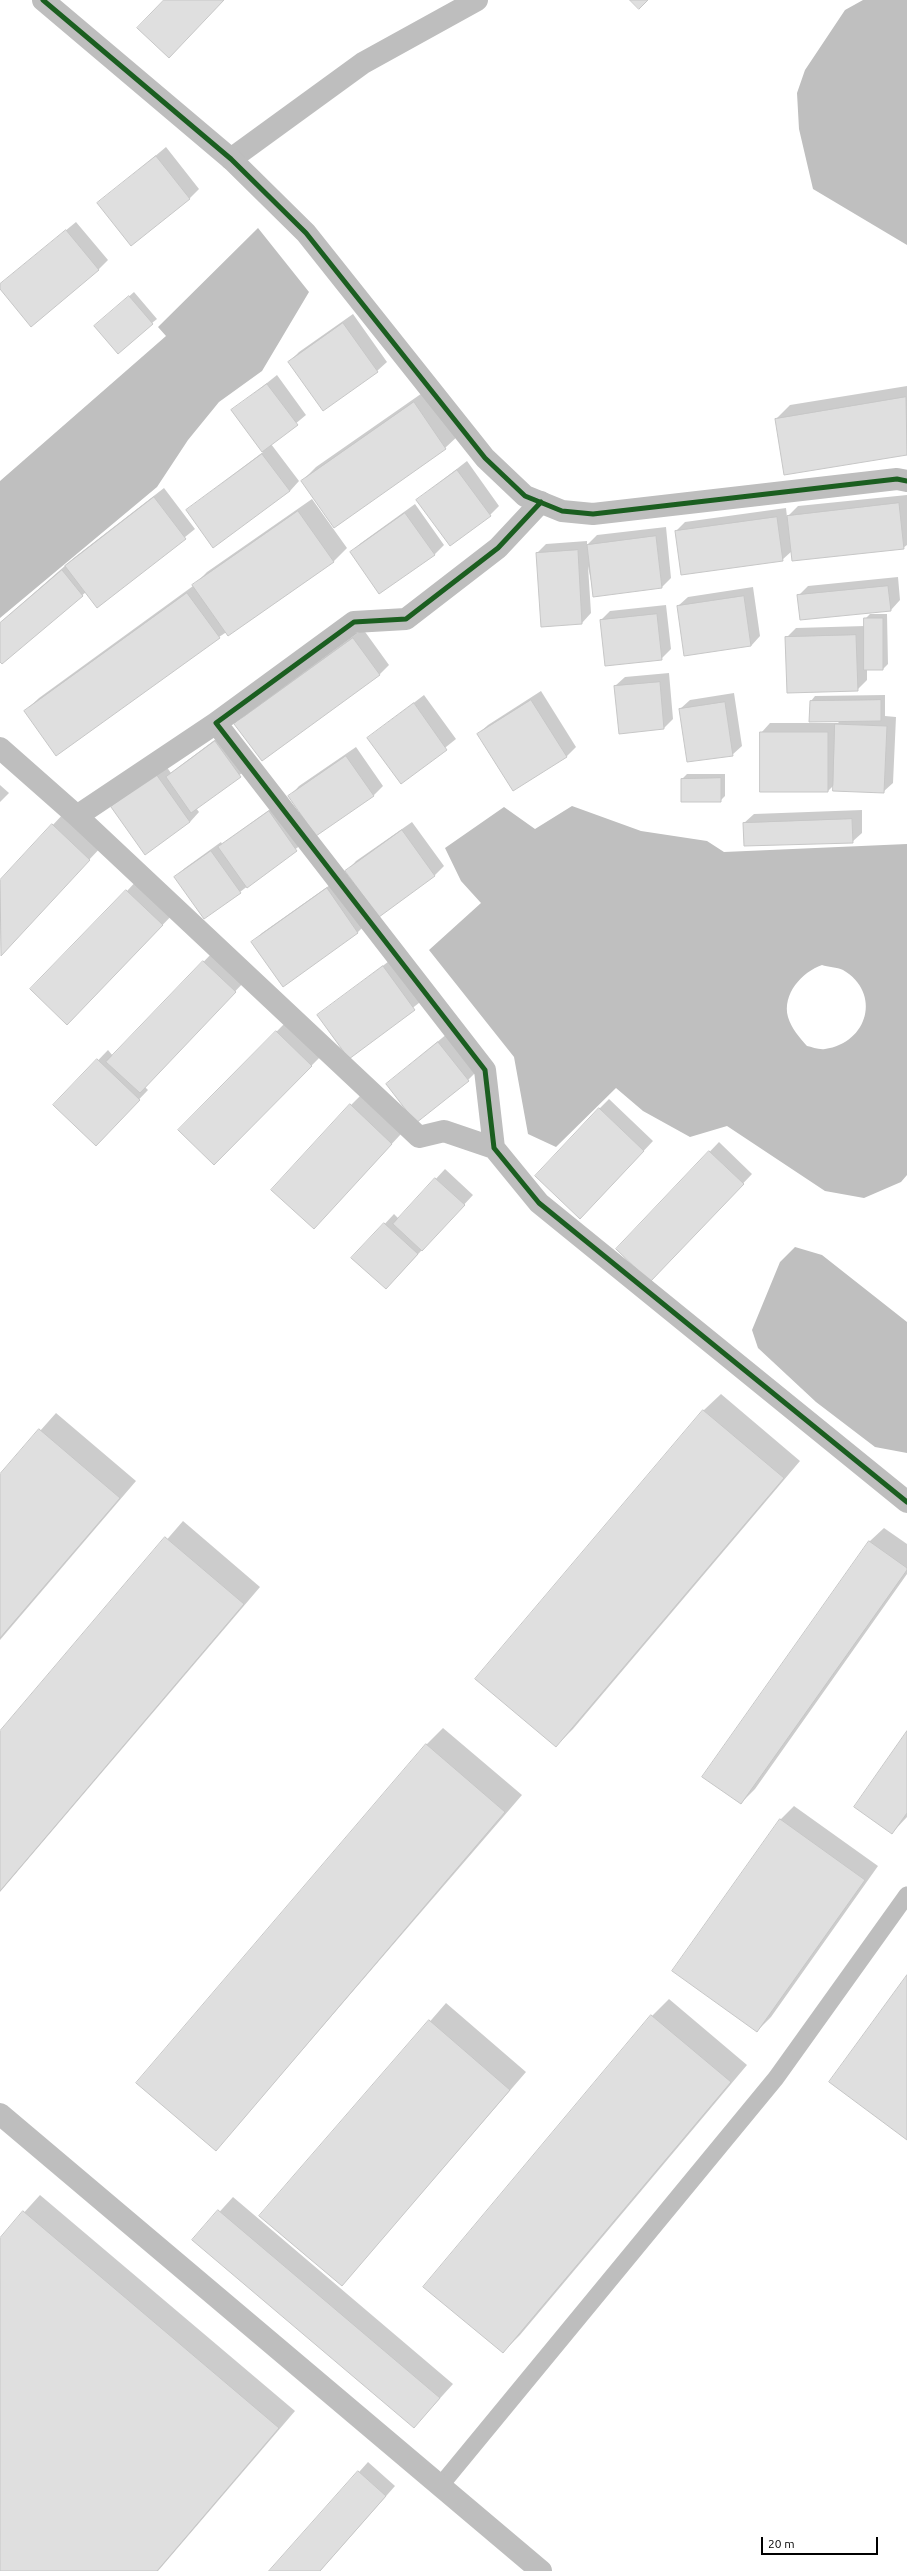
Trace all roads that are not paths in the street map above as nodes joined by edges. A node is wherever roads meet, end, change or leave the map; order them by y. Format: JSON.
{"nodes":[{"id":1,"x":43,"y":0,"type":"edge"},
{"id":2,"x":477,"y":0,"type":"edge"},
{"id":3,"x":231,"y":159,"type":"junction"},
{"id":4,"x":907,"y":481,"type":"edge"},
{"id":5,"x":541,"y":502,"type":"junction"},
{"id":6,"x":216,"y":723,"type":"junction"},
{"id":7,"x":0,"y":748,"type":"edge"},
{"id":8,"x":78,"y":816,"type":"junction"},
{"id":9,"x":494,"y":1148,"type":"junction"},
{"id":10,"x":907,"y":1502,"type":"edge"},
{"id":11,"x":907,"y":1896,"type":"edge"},
{"id":12,"x":0,"y":2114,"type":"edge"},
{"id":13,"x":440,"y":2486,"type":"junction"},
{"id":14,"x":541,"y":2571,"type":"edge"}],
"edges":[{"from":1,"to":3,"type":"street"},
{"from":2,"to":3,"type":"street"},
{"from":3,"to":5,"type":"street"},
{"from":4,"to":5,"type":"street"},
{"from":5,"to":6,"type":"street"},
{"from":6,"to":8,"type":"street"},
{"from":6,"to":9,"type":"street"},
{"from":7,"to":8,"type":"street"},
{"from":8,"to":9,"type":"street"},
{"from":9,"to":10,"type":"street"},
{"from":11,"to":13,"type":"lane"},
{"from":12,"to":13,"type":"street"},
{"from":13,"to":14,"type":"street"}]}
